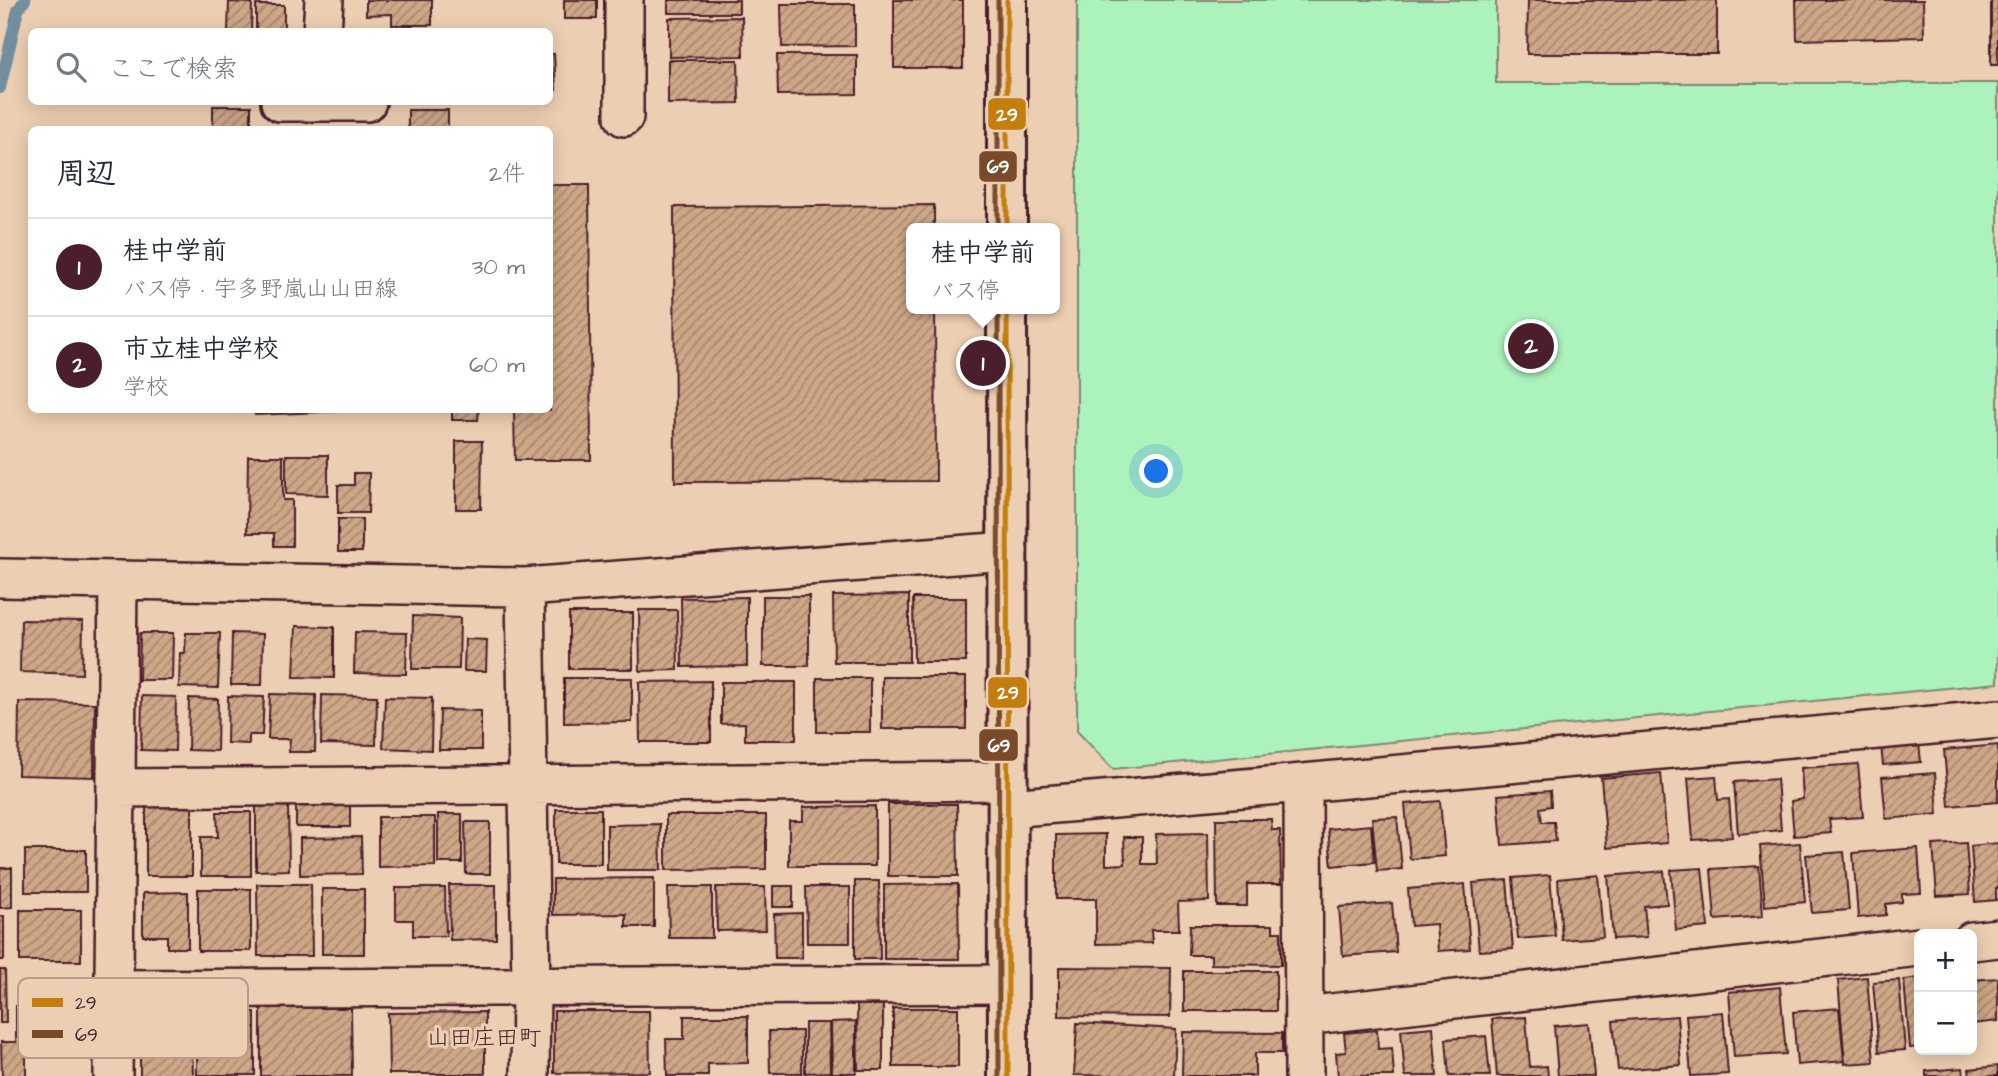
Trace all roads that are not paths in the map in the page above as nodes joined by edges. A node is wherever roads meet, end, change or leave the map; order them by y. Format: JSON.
{"nodes":[{"id":1,"x":324,"y":0,"type":"edge"},
{"id":2,"x":624,"y":0,"type":"edge"},
{"id":3,"x":1007,"y":0,"type":"edge"},
{"id":4,"x":323,"y":28,"type":"edge"},
{"id":5,"x":624,"y":117,"type":"dead end"},
{"id":6,"x":1007,"y":223,"type":"edge"},
{"id":7,"x":1007,"y":314,"type":"edge"},
{"id":8,"x":1008,"y":551,"type":"junction"},
{"id":9,"x":0,"y":578,"type":"edge"},
{"id":10,"x":118,"y":580,"type":"junction"},
{"id":11,"x":525,"y":587,"type":"junction"},
{"id":12,"x":1998,"y":719,"type":"edge"},
{"id":13,"x":1303,"y":783,"type":"junction"},
{"id":14,"x":528,"y":784,"type":"junction"},
{"id":15,"x":116,"y":788,"type":"junction"},
{"id":16,"x":1008,"y":795,"type":"junction"},
{"id":17,"x":1998,"y":938,"type":"edge"},
{"id":18,"x":1977,"y":940,"type":"edge"},
{"id":19,"x":1914,"y":948,"type":"edge"},
{"id":20,"x":113,"y":978,"type":"edge"},
{"id":21,"x":1008,"y":984,"type":"junction"},
{"id":22,"x":531,"y":987,"type":"junction"},
{"id":23,"x":248,"y":988,"type":"edge"},
{"id":24,"x":1304,"y":1016,"type":"junction"},
{"id":25,"x":113,"y":1058,"type":"edge"},
{"id":26,"x":113,"y":1076,"type":"edge"},
{"id":27,"x":530,"y":1076,"type":"edge"},
{"id":28,"x":1008,"y":1076,"type":"edge"},
{"id":29,"x":1304,"y":1076,"type":"edge"}],
"edges":[{"from":1,"to":4,"type":"street"},
{"from":2,"to":5,"type":"street"},
{"from":3,"to":6,"type":"main road"},
{"from":7,"to":8,"type":"main road"},
{"from":8,"to":11,"type":"street"},
{"from":8,"to":16,"type":"main road"},
{"from":9,"to":10,"type":"street"},
{"from":10,"to":11,"type":"street"},
{"from":10,"to":15,"type":"street"},
{"from":11,"to":14,"type":"street"},
{"from":12,"to":13,"type":"street"},
{"from":13,"to":16,"type":"street"},
{"from":13,"to":24,"type":"street"},
{"from":14,"to":15,"type":"street"},
{"from":14,"to":16,"type":"street"},
{"from":14,"to":22,"type":"street"},
{"from":15,"to":20,"type":"street"},
{"from":16,"to":21,"type":"main road"},
{"from":17,"to":18,"type":"street"},
{"from":19,"to":24,"type":"street"},
{"from":21,"to":22,"type":"street"},
{"from":21,"to":28,"type":"main road"},
{"from":22,"to":23,"type":"street"},
{"from":22,"to":27,"type":"street"},
{"from":24,"to":29,"type":"street"},
{"from":25,"to":26,"type":"street"}]}
